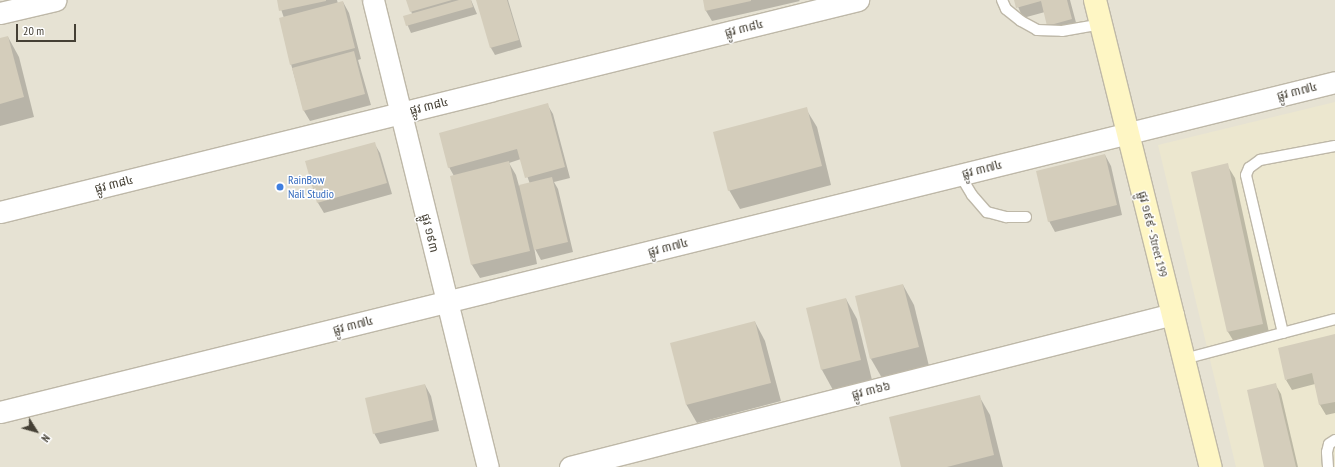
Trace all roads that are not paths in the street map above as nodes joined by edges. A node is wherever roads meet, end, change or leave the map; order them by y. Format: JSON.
{"nodes":[{"id":1,"x":56,"y":0,"type":"edge"},
{"id":2,"x":373,"y":0,"type":"edge"},
{"id":3,"x":858,"y":0,"type":"edge"},
{"id":4,"x":1002,"y":0,"type":"edge"},
{"id":5,"x":1095,"y":0,"type":"edge"},
{"id":6,"x":824,"y":4,"type":"edge"},
{"id":7,"x":0,"y":13,"type":"edge"},
{"id":8,"x":1101,"y":24,"type":"junction"},
{"id":9,"x":1335,"y":82,"type":"edge"},
{"id":10,"x":401,"y":113,"type":"junction"},
{"id":11,"x":1128,"y":133,"type":"junction"},
{"id":12,"x":1335,"y":146,"type":"edge"},
{"id":13,"x":960,"y":175,"type":"junction"},
{"id":14,"x":0,"y":212,"type":"edge"},
{"id":15,"x":1026,"y":217,"type":"dead end"},
{"id":16,"x":447,"y":302,"type":"junction"},
{"id":17,"x":1173,"y":314,"type":"junction"},
{"id":18,"x":1335,"y":319,"type":"edge"},
{"id":19,"x":1283,"y":333,"type":"junction"},
{"id":20,"x":1184,"y":358,"type":"junction"},
{"id":21,"x":0,"y":412,"type":"edge"},
{"id":22,"x":1335,"y":440,"type":"edge"},
{"id":23,"x":488,"y":467,"type":"edge"},
{"id":24,"x":570,"y":467,"type":"edge"},
{"id":25,"x":1211,"y":467,"type":"edge"},
{"id":26,"x":1328,"y":467,"type":"edge"}],
"edges":[{"from":1,"to":7,"type":"street"},
{"from":2,"to":10,"type":"street","name":"ផ្លូវ ១៩៣"},
{"from":3,"to":6,"type":"street","name":"ផ្លូវ ៣៨៤"},
{"from":4,"to":8,"type":"lane"},
{"from":5,"to":8,"type":"street","name":"ផ្លូវ ១៩៩ - Street 199"},
{"from":6,"to":10,"type":"street","name":"ផ្លូវ ៣៨៤"},
{"from":8,"to":11,"type":"street","name":"ផ្លូវ ១៩៩ - Street 199"},
{"from":9,"to":11,"type":"street","name":"ផ្លូវ ៣៧៤"},
{"from":10,"to":14,"type":"street","name":"ផ្លូវ ៣៨៤"},
{"from":10,"to":16,"type":"street","name":"ផ្លូវ ១៩៣"},
{"from":11,"to":13,"type":"street","name":"ផ្លូវ ៣៧៤"},
{"from":11,"to":17,"type":"street","name":"ផ្លូវ ១៩៩ - Street 199"},
{"from":12,"to":19,"type":"lane"},
{"from":13,"to":15,"type":"lane"},
{"from":13,"to":16,"type":"street","name":"ផ្លូវ ៣៧៤"},
{"from":16,"to":21,"type":"street","name":"ផ្លូវ ៣៧៤"},
{"from":16,"to":23,"type":"street","name":"ផ្លូវ ១៩៣"},
{"from":17,"to":20,"type":"street","name":"ផ្លូវ ១៩៩ - Street 199"},
{"from":17,"to":24,"type":"street","name":"ផ្លូវ ៣៦៦"},
{"from":18,"to":19,"type":"lane"},
{"from":19,"to":20,"type":"lane"},
{"from":20,"to":25,"type":"street","name":"ផ្លូវ ១៩៩ - Street 199"},
{"from":22,"to":26,"type":"lane"}]}
